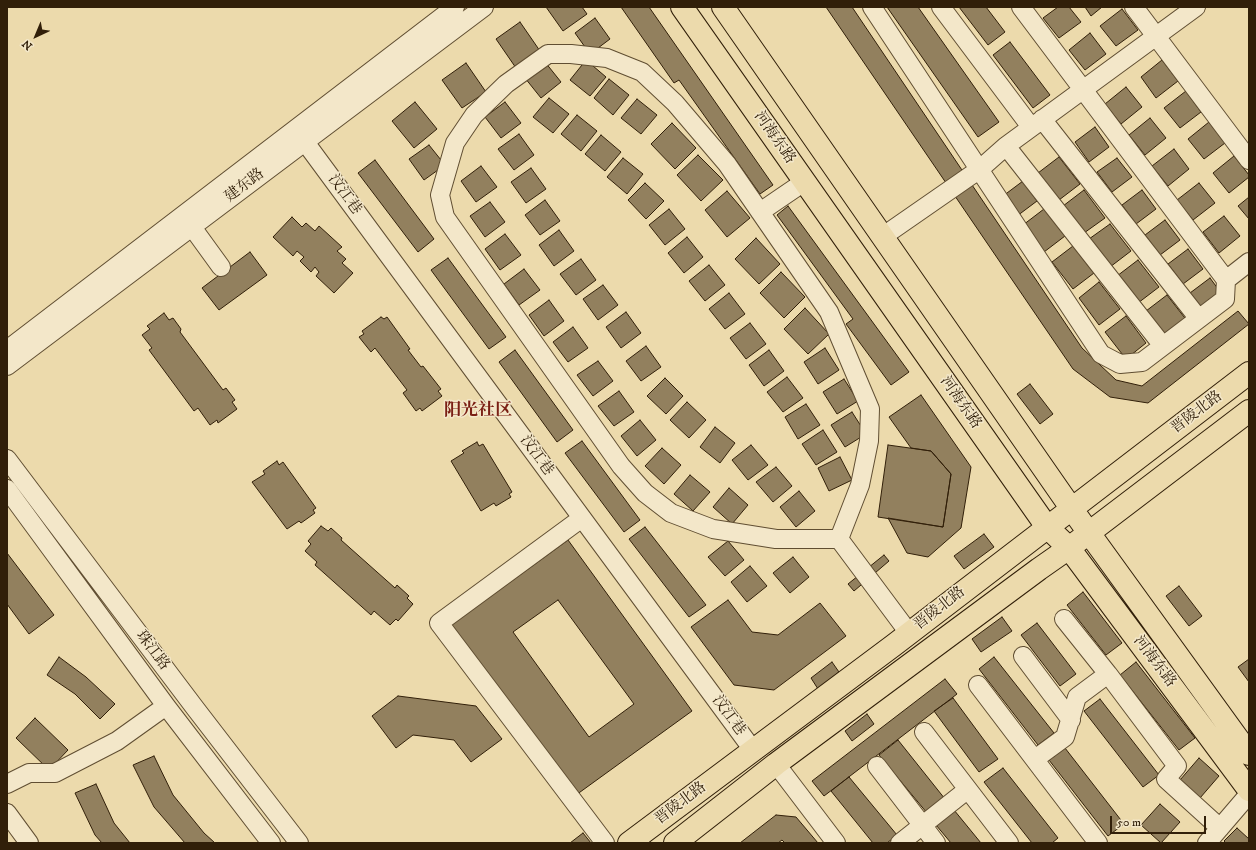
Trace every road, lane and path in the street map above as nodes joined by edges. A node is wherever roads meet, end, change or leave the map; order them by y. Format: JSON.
{"nodes":[{"id":1,"x":455,"y":7,"type":"edge"},
{"id":2,"x":484,"y":7,"type":"edge"},
{"id":3,"x":682,"y":7,"type":"edge"},
{"id":4,"x":723,"y":7,"type":"edge"},
{"id":5,"x":872,"y":7,"type":"edge"},
{"id":6,"x":941,"y":7,"type":"edge"},
{"id":7,"x":1021,"y":7,"type":"edge"},
{"id":8,"x":1134,"y":7,"type":"edge"},
{"id":9,"x":1196,"y":7,"type":"edge"},
{"id":10,"x":1156,"y":36,"type":"junction"},
{"id":11,"x":1083,"y":90,"type":"junction"},
{"id":12,"x":1037,"y":123,"type":"junction"},
{"id":13,"x":1243,"y":138,"type":"edge"},
{"id":14,"x":304,"y":142,"type":"junction"},
{"id":15,"x":1006,"y":146,"type":"junction"},
{"id":16,"x":1249,"y":160,"type":"edge"},
{"id":17,"x":980,"y":169,"type":"junction"},
{"id":18,"x":804,"y":182,"type":"junction"},
{"id":19,"x":760,"y":212,"type":"junction"},
{"id":20,"x":192,"y":227,"type":"junction"},
{"id":21,"x":882,"y":236,"type":"junction"},
{"id":22,"x":1249,"y":262,"type":"edge"},
{"id":23,"x":221,"y":267,"type":"dead end"},
{"id":24,"x":1226,"y":280,"type":"junction"},
{"id":25,"x":1199,"y":319,"type":"junction"},
{"id":26,"x":1163,"y":346,"type":"junction"},
{"id":27,"x":7,"y":350,"type":"edge"},
{"id":28,"x":7,"y":366,"type":"edge"},
{"id":29,"x":1249,"y":373,"type":"edge"},
{"id":30,"x":1249,"y":411,"type":"edge"},
{"id":31,"x":7,"y":459,"type":"edge"},
{"id":32,"x":7,"y":489,"type":"edge"},
{"id":33,"x":1071,"y":508,"type":"junction"},
{"id":34,"x":582,"y":518,"type":"junction"},
{"id":35,"x":1047,"y":527,"type":"junction"},
{"id":36,"x":1089,"y":533,"type":"junction"},
{"id":37,"x":839,"y":539,"type":"junction"},
{"id":38,"x":1069,"y":548,"type":"junction"},
{"id":39,"x":1064,"y":619,"type":"dead end"},
{"id":40,"x":909,"y":633,"type":"junction"},
{"id":41,"x":1023,"y":656,"type":"dead end"},
{"id":42,"x":1108,"y":674,"type":"junction"},
{"id":43,"x":978,"y":685,"type":"dead end"},
{"id":44,"x":166,"y":706,"type":"junction"},
{"id":45,"x":1071,"y":720,"type":"junction"},
{"id":46,"x":924,"y":732,"type":"dead end"},
{"id":47,"x":753,"y":750,"type":"junction"},
{"id":48,"x":1249,"y":754,"type":"edge"},
{"id":49,"x":1035,"y":759,"type":"junction"},
{"id":50,"x":776,"y":764,"type":"junction"},
{"id":51,"x":877,"y":766,"type":"dead end"},
{"id":52,"x":7,"y":784,"type":"edge"},
{"id":53,"x":967,"y":790,"type":"junction"},
{"id":54,"x":1249,"y":790,"type":"edge"},
{"id":55,"x":1249,"y":794,"type":"edge"},
{"id":56,"x":7,"y":813,"type":"edge"},
{"id":57,"x":923,"y":825,"type":"junction"},
{"id":58,"x":1220,"y":828,"type":"junction"},
{"id":59,"x":1209,"y":842,"type":"edge"},
{"id":60,"x":29,"y":843,"type":"edge"},
{"id":61,"x":271,"y":843,"type":"edge"},
{"id":62,"x":299,"y":843,"type":"edge"},
{"id":63,"x":605,"y":843,"type":"edge"},
{"id":64,"x":629,"y":843,"type":"edge"},
{"id":65,"x":675,"y":843,"type":"edge"},
{"id":66,"x":836,"y":843,"type":"edge"},
{"id":67,"x":900,"y":843,"type":"edge"},
{"id":68,"x":936,"y":843,"type":"edge"},
{"id":69,"x":1009,"y":843,"type":"edge"},
{"id":70,"x":1098,"y":843,"type":"edge"}],
"edges":[{"from":1,"to":27,"type":"street","name":"建东路"},
{"from":2,"to":14,"type":"street","name":"建东路"},
{"from":3,"to":18,"type":"main road","name":"河海东路"},
{"from":4,"to":21,"type":"main road","name":"河海东路"},
{"from":5,"to":17,"type":"street"},
{"from":6,"to":12,"type":"street"},
{"from":7,"to":11,"type":"street"},
{"from":8,"to":10,"type":"street"},
{"from":9,"to":10,"type":"street"},
{"from":10,"to":11,"type":"street"},
{"from":10,"to":13,"type":"street"},
{"from":11,"to":12,"type":"street"},
{"from":11,"to":24,"type":"street"},
{"from":12,"to":15,"type":"street"},
{"from":12,"to":25,"type":"street"},
{"from":13,"to":16,"type":"street"},
{"from":14,"to":20,"type":"street","name":"建东路"},
{"from":14,"to":34,"type":"street","name":"汶江巷"},
{"from":15,"to":17,"type":"street"},
{"from":15,"to":26,"type":"street"},
{"from":17,"to":21,"type":"street"},
{"from":17,"to":26,"type":"street"},
{"from":18,"to":19,"type":"street"},
{"from":18,"to":35,"type":"main road","name":"河海东路"},
{"from":19,"to":37,"type":"street"},
{"from":19,"to":37,"type":"street"},
{"from":20,"to":23,"type":"street"},
{"from":20,"to":28,"type":"street","name":"建东路"},
{"from":21,"to":33,"type":"main road","name":"河海东路"},
{"from":22,"to":24,"type":"street"},
{"from":24,"to":25,"type":"street"},
{"from":25,"to":26,"type":"street"},
{"from":29,"to":33,"type":"main road","name":"晋陵北路"},
{"from":30,"to":36,"type":"main road","name":"晋陵北路"},
{"from":31,"to":62,"type":"street","name":"珠江路"},
{"from":32,"to":44,"type":"street","name":"珠江路"},
{"from":33,"to":35,"type":"main road","name":"晋陵北路"},
{"from":33,"to":36,"type":"main road","name":"河海东路"},
{"from":34,"to":47,"type":"street","name":"汶江巷"},
{"from":34,"to":63,"type":"street"},
{"from":35,"to":38,"type":"main road","name":"河海东路"},
{"from":35,"to":40,"type":"main road","name":"晋陵北路"},
{"from":36,"to":38,"type":"main road","name":"晋陵北路"},
{"from":36,"to":48,"type":"main road","name":"河海东路"},
{"from":37,"to":40,"type":"street"},
{"from":38,"to":50,"type":"main road","name":"晋陵北路"},
{"from":38,"to":54,"type":"main road","name":"河海东路"},
{"from":39,"to":42,"type":"street"},
{"from":40,"to":47,"type":"main road","name":"晋陵北路"},
{"from":41,"to":45,"type":"street"},
{"from":42,"to":45,"type":"street"},
{"from":42,"to":58,"type":"street"},
{"from":43,"to":49,"type":"street"},
{"from":44,"to":52,"type":"street"},
{"from":44,"to":61,"type":"street","name":"珠江路"},
{"from":45,"to":49,"type":"street"},
{"from":46,"to":53,"type":"street"},
{"from":47,"to":64,"type":"main road","name":"晋陵北路"},
{"from":49,"to":70,"type":"street"},
{"from":50,"to":65,"type":"main road","name":"晋陵北路"},
{"from":50,"to":66,"type":"street"},
{"from":51,"to":57,"type":"street"},
{"from":53,"to":57,"type":"street"},
{"from":53,"to":69,"type":"street"},
{"from":55,"to":58,"type":"street"},
{"from":56,"to":60,"type":"street"},
{"from":57,"to":67,"type":"street"},
{"from":57,"to":68,"type":"street"},
{"from":58,"to":59,"type":"street"}]}
